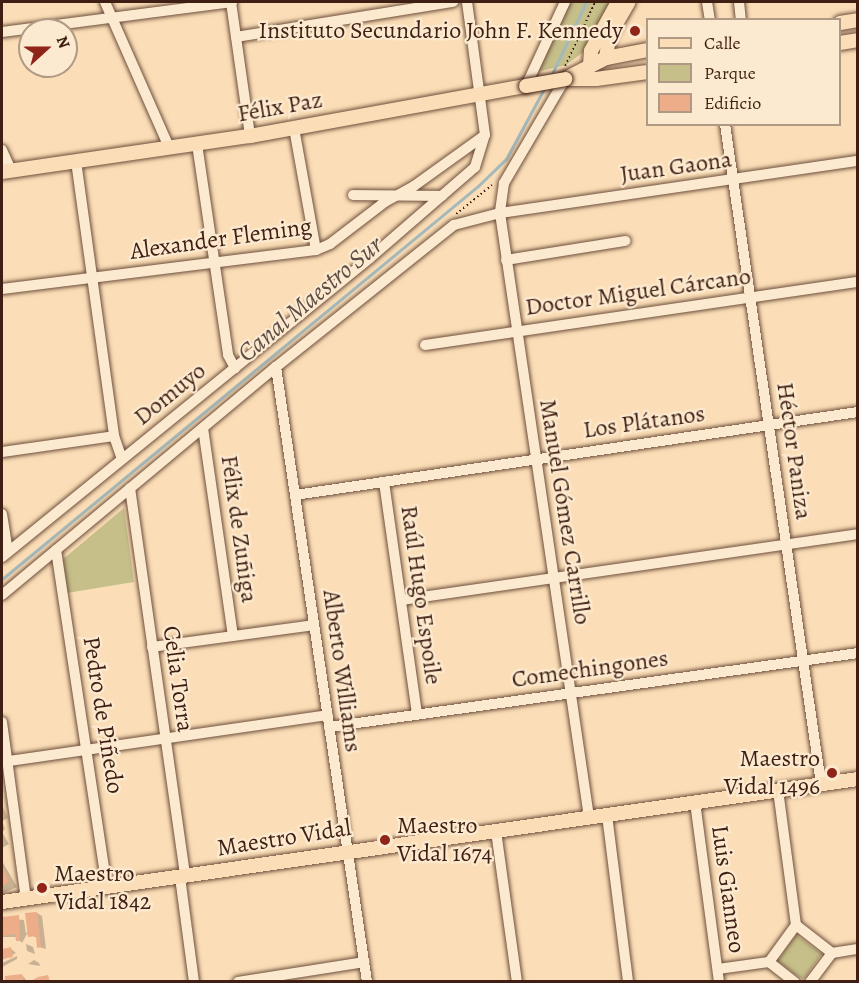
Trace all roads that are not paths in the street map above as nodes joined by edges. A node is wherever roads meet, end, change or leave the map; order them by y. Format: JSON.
{"nodes":[{"id":1,"x":105,"y":2,"type":"edge"},
{"id":2,"x":232,"y":2,"type":"edge"},
{"id":3,"x":453,"y":2,"type":"edge"},
{"id":4,"x":467,"y":2,"type":"edge"},
{"id":5,"x":565,"y":2,"type":"edge"},
{"id":6,"x":618,"y":2,"type":"edge"},
{"id":7,"x":628,"y":2,"type":"edge"},
{"id":8,"x":707,"y":2,"type":"edge"},
{"id":9,"x":739,"y":2,"type":"edge"},
{"id":10,"x":112,"y":18,"type":"junction"},
{"id":11,"x":710,"y":18,"type":"edge"},
{"id":12,"x":741,"y":18,"type":"edge"},
{"id":13,"x":858,"y":20,"type":"edge"},
{"id":14,"x":841,"y":23,"type":"edge"},
{"id":15,"x":2,"y":32,"type":"edge"},
{"id":16,"x":236,"y":37,"type":"junction"},
{"id":17,"x":858,"y":40,"type":"edge"},
{"id":18,"x":841,"y":43,"type":"edge"},
{"id":19,"x":646,"y":50,"type":"edge"},
{"id":20,"x":606,"y":58,"type":"junction"},
{"id":21,"x":590,"y":65,"type":"junction"},
{"id":22,"x":646,"y":72,"type":"edge"},
{"id":23,"x":564,"y":73,"type":"junction"},
{"id":24,"x":526,"y":86,"type":"junction"},
{"id":25,"x":478,"y":94,"type":"junction"},
{"id":26,"x":725,"y":126,"type":"edge"},
{"id":27,"x":294,"y":128,"type":"junction"},
{"id":28,"x":485,"y":135,"type":"junction"},
{"id":29,"x":250,"y":136,"type":"junction"},
{"id":30,"x":197,"y":144,"type":"junction"},
{"id":31,"x":169,"y":147,"type":"junction"},
{"id":32,"x":2,"y":150,"type":"edge"},
{"id":33,"x":76,"y":161,"type":"junction"},
{"id":34,"x":858,"y":161,"type":"edge"},
{"id":35,"x":6,"y":171,"type":"edge"},
{"id":36,"x":733,"y":180,"type":"junction"},
{"id":37,"x":353,"y":195,"type":"dead end"},
{"id":38,"x":397,"y":195,"type":"junction"},
{"id":39,"x":444,"y":196,"type":"junction"},
{"id":40,"x":500,"y":213,"type":"junction"},
{"id":41,"x":625,"y":241,"type":"dead end"},
{"id":42,"x":316,"y":250,"type":"junction"},
{"id":43,"x":506,"y":260,"type":"junction"},
{"id":44,"x":214,"y":261,"type":"junction"},
{"id":45,"x":93,"y":277,"type":"junction"},
{"id":46,"x":858,"y":282,"type":"edge"},
{"id":47,"x":2,"y":289,"type":"edge"},
{"id":48,"x":750,"y":296,"type":"junction"},
{"id":49,"x":516,"y":330,"type":"junction"},
{"id":50,"x":426,"y":345,"type":"dead end"},
{"id":51,"x":276,"y":367,"type":"junction"},
{"id":52,"x":235,"y":368,"type":"junction"},
{"id":53,"x":858,"y":412,"type":"edge"},
{"id":54,"x":769,"y":424,"type":"junction"},
{"id":55,"x":203,"y":428,"type":"junction"},
{"id":56,"x":114,"y":436,"type":"junction"},
{"id":57,"x":2,"y":452,"type":"edge"},
{"id":58,"x":122,"y":459,"type":"junction"},
{"id":59,"x":536,"y":459,"type":"junction"},
{"id":60,"x":384,"y":482,"type":"junction"},
{"id":61,"x":130,"y":488,"type":"junction"},
{"id":62,"x":295,"y":495,"type":"junction"},
{"id":63,"x":2,"y":514,"type":"edge"},
{"id":64,"x":858,"y":534,"type":"edge"},
{"id":65,"x":786,"y":544,"type":"junction"},
{"id":66,"x":56,"y":550,"type":"junction"},
{"id":67,"x":5,"y":554,"type":"edge"},
{"id":68,"x":553,"y":578,"type":"junction"},
{"id":69,"x":2,"y":596,"type":"edge"},
{"id":70,"x":401,"y":600,"type":"junction"},
{"id":71,"x":314,"y":625,"type":"junction"},
{"id":72,"x":233,"y":635,"type":"junction"},
{"id":73,"x":152,"y":646,"type":"junction"},
{"id":74,"x":858,"y":652,"type":"edge"},
{"id":75,"x":803,"y":660,"type":"junction"},
{"id":76,"x":571,"y":693,"type":"junction"},
{"id":77,"x":417,"y":714,"type":"junction"},
{"id":78,"x":328,"y":715,"type":"junction"},
{"id":79,"x":2,"y":722,"type":"edge"},
{"id":80,"x":329,"y":727,"type":"junction"},
{"id":81,"x":165,"y":738,"type":"junction"},
{"id":82,"x":87,"y":749,"type":"junction"},
{"id":83,"x":4,"y":762,"type":"edge"},
{"id":84,"x":858,"y":778,"type":"edge"},
{"id":85,"x":821,"y":784,"type":"junction"},
{"id":86,"x":778,"y":790,"type":"junction"},
{"id":87,"x":694,"y":802,"type":"junction"},
{"id":88,"x":607,"y":815,"type":"junction"},
{"id":89,"x":589,"y":817,"type":"junction"},
{"id":90,"x":496,"y":831,"type":"junction"},
{"id":91,"x":348,"y":851,"type":"junction"},
{"id":92,"x":182,"y":876,"type":"junction"},
{"id":93,"x":107,"y":887,"type":"junction"},
{"id":94,"x":26,"y":899,"type":"junction"},
{"id":95,"x":2,"y":902,"type":"edge"},
{"id":96,"x":796,"y":925,"type":"junction"},
{"id":97,"x":858,"y":949,"type":"edge"},
{"id":98,"x":832,"y":953,"type":"junction"},
{"id":99,"x":364,"y":962,"type":"junction"},
{"id":100,"x":769,"y":962,"type":"junction"},
{"id":101,"x":718,"y":969,"type":"junction"},
{"id":102,"x":195,"y":981,"type":"edge"},
{"id":103,"x":238,"y":981,"type":"edge"},
{"id":104,"x":367,"y":981,"type":"edge"},
{"id":105,"x":517,"y":981,"type":"edge"},
{"id":106,"x":628,"y":981,"type":"edge"},
{"id":107,"x":719,"y":981,"type":"edge"},
{"id":108,"x":795,"y":981,"type":"edge"},
{"id":109,"x":810,"y":981,"type":"edge"}],
"edges":[{"from":1,"to":10,"type":"street"},
{"from":2,"to":10,"type":"street"},
{"from":2,"to":16,"type":"street"},
{"from":3,"to":16,"type":"street"},
{"from":4,"to":25,"type":"street"},
{"from":5,"to":24,"type":"street"},
{"from":6,"to":21,"type":"main road"},
{"from":7,"to":20,"type":"main road"},
{"from":8,"to":11,"type":"street"},
{"from":9,"to":12,"type":"street"},
{"from":10,"to":15,"type":"street"},
{"from":10,"to":31,"type":"street"},
{"from":13,"to":14,"type":"main road"},
{"from":16,"to":29,"type":"street"},
{"from":17,"to":18,"type":"main road"},
{"from":19,"to":20,"type":"main road","name":"Félix Paz"},
{"from":20,"to":21,"type":"main road","name":"Félix Paz"},
{"from":21,"to":23,"type":"main road","name":"Félix Paz"},
{"from":22,"to":23,"type":"main road","name":"Félix Paz"},
{"from":23,"to":24,"type":"main road","name":"Félix Paz","bridge":true},
{"from":23,"to":40,"type":"street","name":"Manuel Gómez Carrillo"},
{"from":24,"to":25,"type":"main road","name":"Félix Paz"},
{"from":25,"to":27,"type":"main road","name":"Félix Paz"},
{"from":25,"to":28,"type":"street"},
{"from":26,"to":36,"type":"street","name":"Héctor Paniza"},
{"from":27,"to":29,"type":"main road","name":"Félix Paz"},
{"from":27,"to":42,"type":"street"},
{"from":28,"to":38,"type":"street","name":"Alexander Fleming"},
{"from":28,"to":39,"type":"street","name":"Domuyo"},
{"from":29,"to":30,"type":"main road","name":"Félix Paz"},
{"from":30,"to":31,"type":"main road","name":"Félix Paz"},
{"from":30,"to":44,"type":"street"},
{"from":31,"to":33,"type":"main road","name":"Félix Paz"},
{"from":32,"to":35,"type":"street"},
{"from":33,"to":35,"type":"main road","name":"Félix Paz"},
{"from":33,"to":45,"type":"street"},
{"from":34,"to":36,"type":"street","name":"Juan Gaona"},
{"from":36,"to":40,"type":"street","name":"Juan Gaona"},
{"from":36,"to":48,"type":"street","name":"Héctor Paniza"},
{"from":37,"to":38,"type":"street"},
{"from":38,"to":39,"type":"street"},
{"from":38,"to":42,"type":"street","name":"Alexander Fleming"},
{"from":39,"to":52,"type":"street","name":"Domuyo"},
{"from":40,"to":43,"type":"street","name":"Manuel Gómez Carrillo"},
{"from":40,"to":51,"type":"street","name":"Juan Gaona"},
{"from":41,"to":43,"type":"street"},
{"from":42,"to":44,"type":"street","name":"Alexander Fleming"},
{"from":43,"to":49,"type":"street","name":"Manuel Gómez Carrillo"},
{"from":44,"to":45,"type":"street","name":"Alexander Fleming"},
{"from":44,"to":52,"type":"street"},
{"from":45,"to":47,"type":"street","name":"Alexander Fleming"},
{"from":45,"to":56,"type":"street"},
{"from":46,"to":48,"type":"street","name":"Doctor Miguel Cárcano"},
{"from":48,"to":49,"type":"street","name":"Doctor Miguel Cárcano"},
{"from":48,"to":54,"type":"street","name":"Héctor Paniza"},
{"from":49,"to":50,"type":"street","name":"Doctor Miguel Cárcano"},
{"from":49,"to":59,"type":"street","name":"Manuel Gómez Carrillo"},
{"from":51,"to":55,"type":"street","name":"Domuyo"},
{"from":51,"to":62,"type":"street","name":"Alberto Williams"},
{"from":52,"to":58,"type":"street","name":"Domuyo"},
{"from":53,"to":54,"type":"street","name":"Los Plátanos"},
{"from":54,"to":59,"type":"street","name":"Los Plátanos"},
{"from":54,"to":65,"type":"street","name":"Héctor Paniza"},
{"from":55,"to":61,"type":"street","name":"Domuyo"},
{"from":55,"to":72,"type":"street","name":"Félix de Zuñiga"},
{"from":56,"to":57,"type":"street"},
{"from":56,"to":58,"type":"street"},
{"from":58,"to":67,"type":"street","name":"Domuyo"},
{"from":59,"to":60,"type":"street","name":"Los Plátanos"},
{"from":59,"to":68,"type":"street","name":"Manuel Gómez Carrillo"},
{"from":60,"to":62,"type":"street","name":"Los Plátanos"},
{"from":60,"to":70,"type":"street","name":"Raúl Hugo Espoile"},
{"from":61,"to":66,"type":"street","name":"Domuyo"},
{"from":61,"to":73,"type":"street","name":"Celia Torra"},
{"from":62,"to":71,"type":"street","name":"Alberto Williams"},
{"from":63,"to":67,"type":"street"},
{"from":64,"to":65,"type":"street"},
{"from":65,"to":68,"type":"street"},
{"from":65,"to":75,"type":"street","name":"Héctor Paniza"},
{"from":66,"to":69,"type":"street","name":"Domuyo"},
{"from":66,"to":82,"type":"street","name":"Pedro de Piñedo"},
{"from":68,"to":70,"type":"street"},
{"from":68,"to":76,"type":"street","name":"Manuel Gómez Carrillo"},
{"from":70,"to":77,"type":"street","name":"Raúl Hugo Espoile"},
{"from":71,"to":72,"type":"street"},
{"from":71,"to":78,"type":"street","name":"Alberto Williams"},
{"from":72,"to":73,"type":"street"},
{"from":73,"to":81,"type":"street","name":"Celia Torra"},
{"from":74,"to":75,"type":"street","name":"Comechingones"},
{"from":75,"to":76,"type":"street","name":"Comechingones"},
{"from":75,"to":85,"type":"street","name":"Héctor Paniza"},
{"from":76,"to":77,"type":"street","name":"Comechingones"},
{"from":76,"to":89,"type":"street","name":"Manuel Gómez Carrillo"},
{"from":77,"to":80,"type":"street","name":"Comechingones"},
{"from":78,"to":80,"type":"street","name":"Alberto Williams"},
{"from":78,"to":81,"type":"street"},
{"from":79,"to":83,"type":"street"},
{"from":80,"to":91,"type":"street","name":"Alberto Williams"},
{"from":81,"to":82,"type":"street"},
{"from":81,"to":92,"type":"street","name":"Celia Torra"},
{"from":82,"to":83,"type":"street"},
{"from":82,"to":93,"type":"street","name":"Pedro de Piñedo"},
{"from":83,"to":94,"type":"street"},
{"from":84,"to":85,"type":"main road","name":"Maestro Vidal"},
{"from":85,"to":86,"type":"main road","name":"Maestro Vidal"},
{"from":86,"to":87,"type":"main road","name":"Maestro Vidal"},
{"from":86,"to":96,"type":"street"},
{"from":87,"to":88,"type":"main road","name":"Maestro Vidal"},
{"from":87,"to":101,"type":"street","name":"Luis Gianneo"},
{"from":88,"to":89,"type":"main road","name":"Maestro Vidal"},
{"from":88,"to":106,"type":"street"},
{"from":89,"to":90,"type":"main road","name":"Maestro Vidal"},
{"from":90,"to":91,"type":"main road","name":"Maestro Vidal"},
{"from":90,"to":105,"type":"street"},
{"from":91,"to":92,"type":"main road","name":"Maestro Vidal"},
{"from":91,"to":99,"type":"street","name":"Alberto Williams"},
{"from":92,"to":93,"type":"main road","name":"Maestro Vidal"},
{"from":92,"to":102,"type":"street","name":"Celia Torra"},
{"from":93,"to":94,"type":"main road","name":"Maestro Vidal"},
{"from":94,"to":95,"type":"main road","name":"Maestro Vidal"},
{"from":96,"to":98,"type":"street"},
{"from":96,"to":100,"type":"street"},
{"from":97,"to":98,"type":"street"},
{"from":98,"to":109,"type":"street"},
{"from":99,"to":103,"type":"street"},
{"from":99,"to":104,"type":"street","name":"Alberto Williams"},
{"from":100,"to":101,"type":"street"},
{"from":100,"to":108,"type":"street"},
{"from":101,"to":107,"type":"street","name":"Luis Gianneo"}]}
